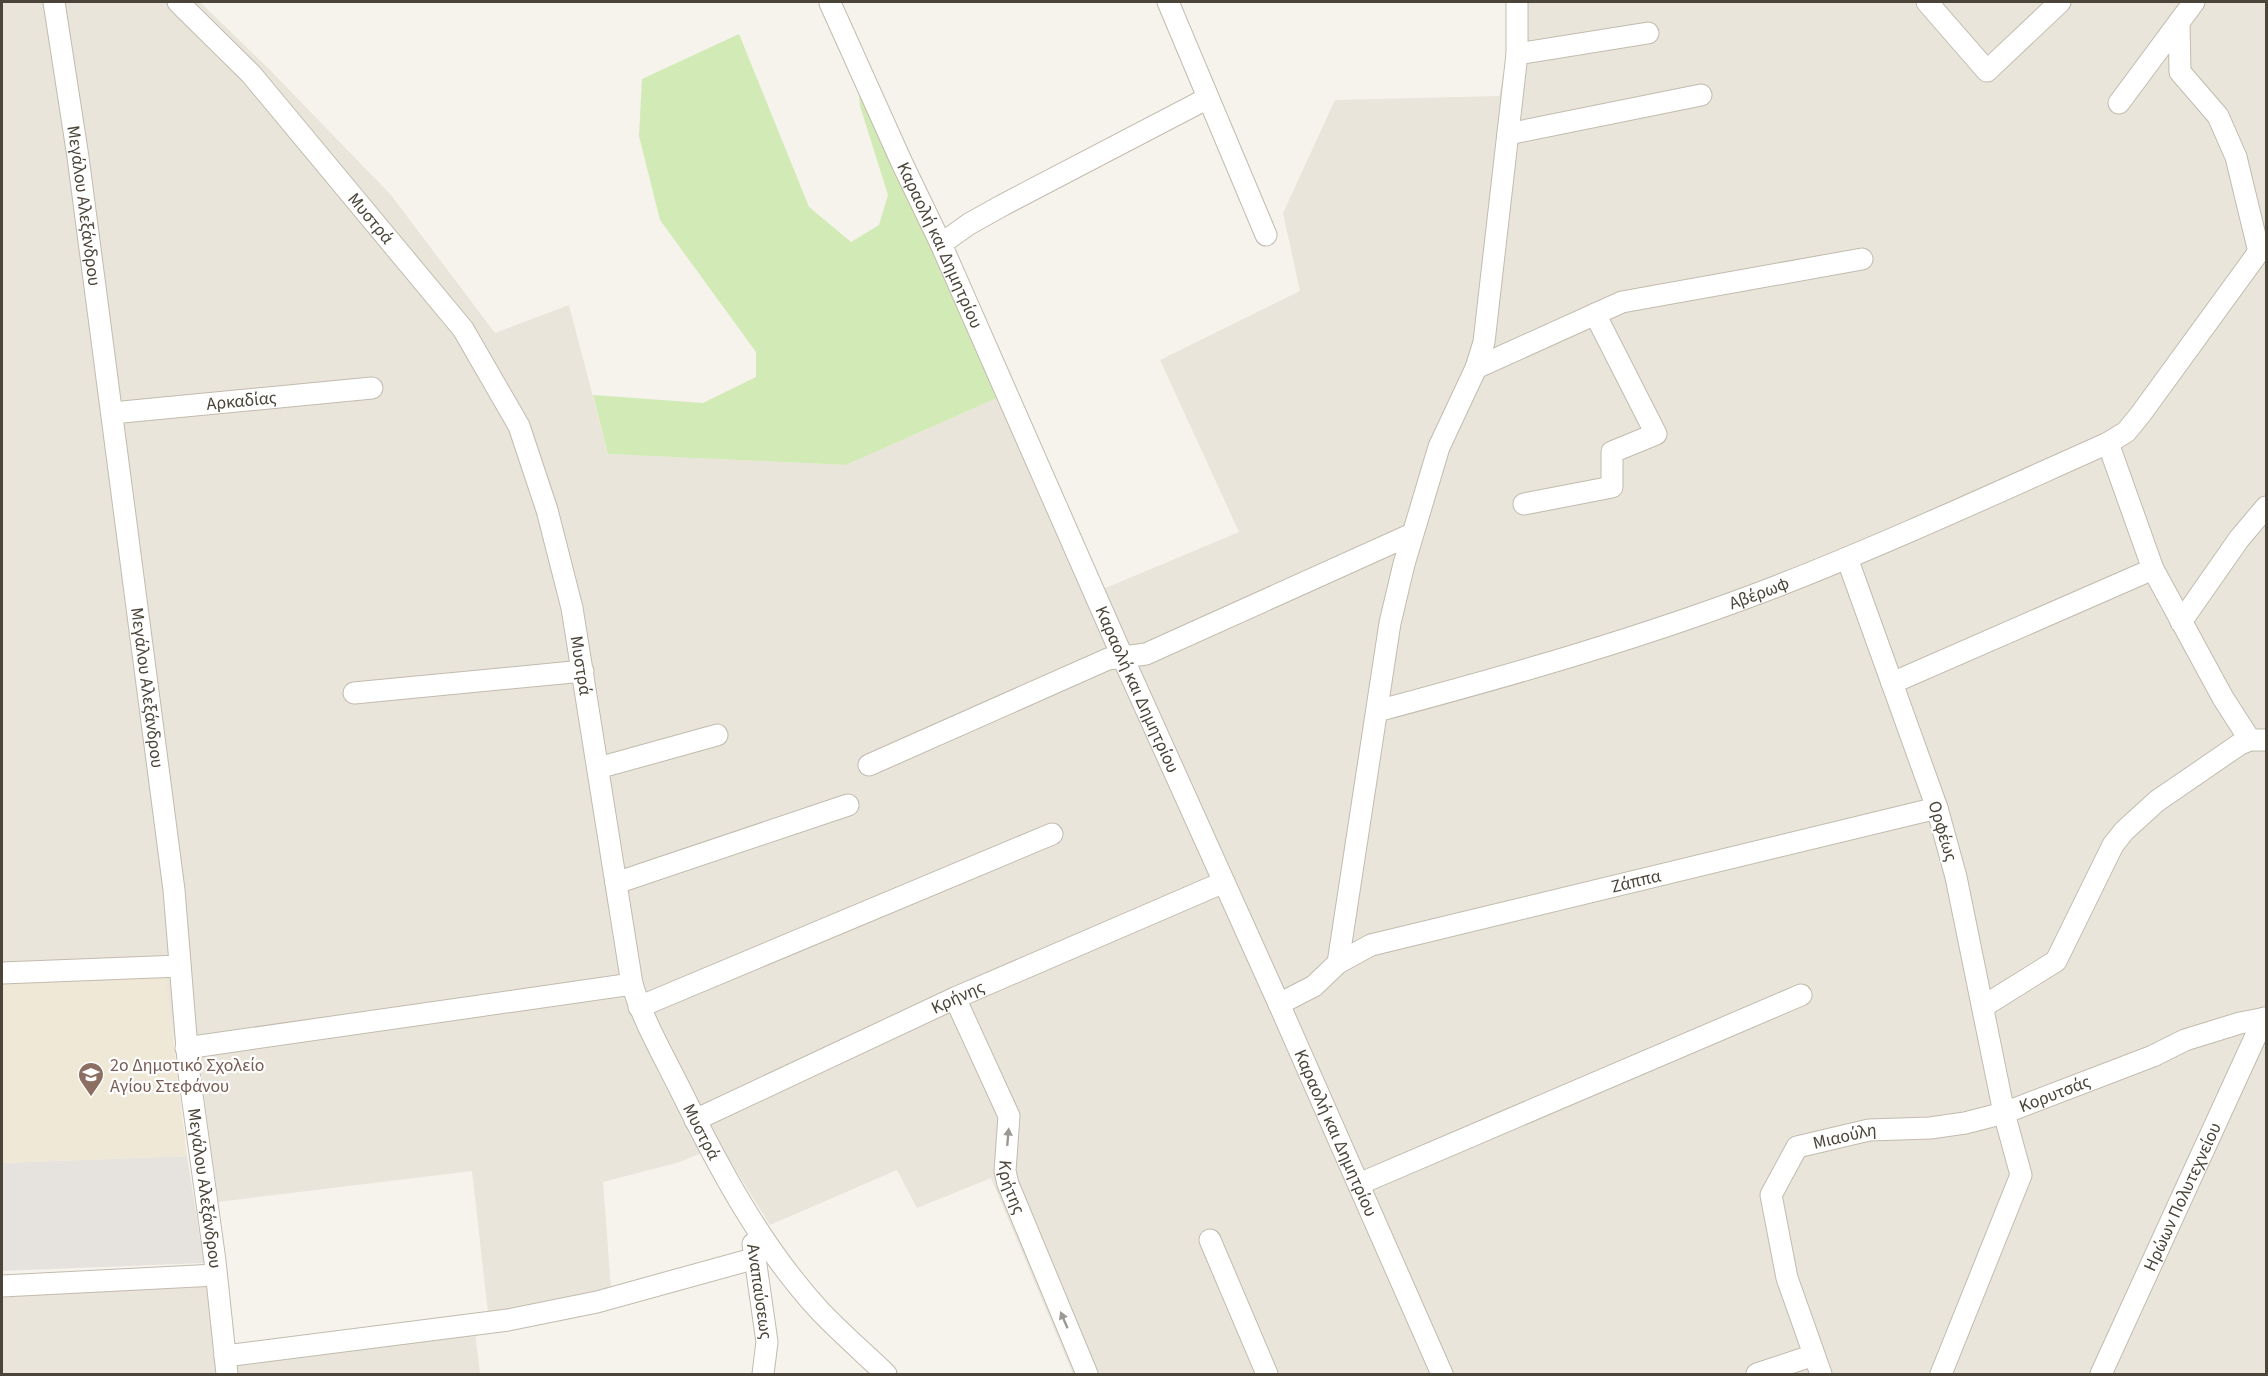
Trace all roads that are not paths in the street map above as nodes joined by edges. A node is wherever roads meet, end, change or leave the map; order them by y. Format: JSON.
{"nodes":[{"id":1,"x":54,"y":2,"type":"edge"},
{"id":2,"x":178,"y":2,"type":"edge"},
{"id":3,"x":1168,"y":2,"type":"edge"},
{"id":4,"x":1517,"y":2,"type":"edge"},
{"id":5,"x":1927,"y":2,"type":"edge"},
{"id":6,"x":2060,"y":2,"type":"edge"},
{"id":7,"x":2194,"y":2,"type":"edge"},
{"id":8,"x":830,"y":3,"type":"dead end"},
{"id":9,"x":2179,"y":22,"type":"junction"},
{"id":10,"x":1648,"y":33,"type":"dead end"},
{"id":11,"x":1516,"y":54,"type":"junction"},
{"id":12,"x":1701,"y":95,"type":"dead end"},
{"id":13,"x":1208,"y":98,"type":"junction"},
{"id":14,"x":2119,"y":103,"type":"dead end"},
{"id":15,"x":1508,"y":134,"type":"junction"},
{"id":16,"x":1266,"y":235,"type":"dead end"},
{"id":17,"x":941,"y":244,"type":"junction"},
{"id":18,"x":2263,"y":247,"type":"edge"},
{"id":19,"x":1863,"y":258,"type":"dead end"},
{"id":20,"x":1595,"y":314,"type":"junction"},
{"id":21,"x":1476,"y":368,"type":"junction"},
{"id":22,"x":372,"y":388,"type":"dead end"},
{"id":23,"x":112,"y":413,"type":"junction"},
{"id":24,"x":2117,"y":438,"type":"junction"},
{"id":25,"x":1524,"y":504,"type":"dead end"},
{"id":26,"x":2266,"y":507,"type":"edge"},
{"id":27,"x":1412,"y":534,"type":"junction"},
{"id":28,"x":1847,"y":558,"type":"junction"},
{"id":29,"x":2153,"y":569,"type":"junction"},
{"id":30,"x":2181,"y":622,"type":"junction"},
{"id":31,"x":1123,"y":658,"type":"junction"},
{"id":32,"x":583,"y":671,"type":"junction"},
{"id":33,"x":1892,"y":683,"type":"junction"},
{"id":34,"x":354,"y":693,"type":"dead end"},
{"id":35,"x":1377,"y":711,"type":"junction"},
{"id":36,"x":717,"y":735,"type":"dead end"},
{"id":37,"x":2258,"y":740,"type":"edge"},
{"id":38,"x":869,"y":765,"type":"dead end"},
{"id":39,"x":598,"y":768,"type":"junction"},
{"id":40,"x":848,"y":805,"type":"dead end"},
{"id":41,"x":1937,"y":808,"type":"junction"},
{"id":42,"x":1052,"y":834,"type":"dead end"},
{"id":43,"x":1224,"y":882,"type":"junction"},
{"id":44,"x":616,"y":883,"type":"junction"},
{"id":45,"x":1338,"y":963,"type":"junction"},
{"id":46,"x":180,"y":966,"type":"junction"},
{"id":47,"x":2,"y":973,"type":"edge"},
{"id":48,"x":632,"y":984,"type":"junction"},
{"id":49,"x":1800,"y":995,"type":"dead end"},
{"id":50,"x":955,"y":998,"type":"junction"},
{"id":51,"x":1279,"y":1004,"type":"junction"},
{"id":52,"x":1984,"y":1006,"type":"junction"},
{"id":53,"x":639,"y":1007,"type":"junction"},
{"id":54,"x":2265,"y":1018,"type":"edge"},
{"id":55,"x":186,"y":1048,"type":"junction"},
{"id":56,"x":2004,"y":1113,"type":"junction"},
{"id":57,"x":696,"y":1120,"type":"junction"},
{"id":58,"x":1359,"y":1184,"type":"junction"},
{"id":59,"x":744,"y":1210,"type":"junction"},
{"id":60,"x":1210,"y":1240,"type":"dead end"},
{"id":61,"x":756,"y":1258,"type":"junction"},
{"id":62,"x":216,"y":1275,"type":"junction"},
{"id":63,"x":2,"y":1286,"type":"edge"},
{"id":64,"x":226,"y":1365,"type":"edge"},
{"id":65,"x":1818,"y":1365,"type":"edge"},
{"id":66,"x":763,"y":1374,"type":"edge"},
{"id":67,"x":886,"y":1374,"type":"edge"},
{"id":68,"x":1087,"y":1374,"type":"edge"},
{"id":69,"x":1267,"y":1374,"type":"edge"},
{"id":70,"x":1442,"y":1374,"type":"edge"},
{"id":71,"x":1757,"y":1374,"type":"edge"},
{"id":72,"x":1941,"y":1374,"type":"edge"},
{"id":73,"x":2101,"y":1374,"type":"edge"}],
"edges":[{"from":1,"to":23,"type":"street","name":"Μεγάλου Αλεξάνδρου"},
{"from":2,"to":32,"type":"street","name":"Μυστρά"},
{"from":3,"to":13,"type":"street"},
{"from":4,"to":11,"type":"street"},
{"from":5,"to":6,"type":"street"},
{"from":7,"to":9,"type":"street"},
{"from":8,"to":17,"type":"street","name":"Καραολή και Δημητρίου"},
{"from":9,"to":14,"type":"street"},
{"from":9,"to":18,"type":"street"},
{"from":10,"to":11,"type":"street"},
{"from":11,"to":15,"type":"street"},
{"from":12,"to":15,"type":"street"},
{"from":13,"to":16,"type":"street"},
{"from":13,"to":17,"type":"street"},
{"from":15,"to":21,"type":"street"},
{"from":17,"to":31,"type":"street","name":"Καραολή και Δημητρίου"},
{"from":18,"to":24,"type":"street"},
{"from":19,"to":20,"type":"street"},
{"from":20,"to":21,"type":"street"},
{"from":20,"to":25,"type":"street"},
{"from":21,"to":27,"type":"street"},
{"from":22,"to":23,"type":"street","name":"Αρκαδίας"},
{"from":23,"to":46,"type":"street","name":"Μεγάλου Αλεξάνδρου"},
{"from":24,"to":28,"type":"street","name":"Αβέρωφ"},
{"from":24,"to":29,"type":"street"},
{"from":26,"to":30,"type":"street"},
{"from":27,"to":31,"type":"street"},
{"from":27,"to":35,"type":"street"},
{"from":28,"to":33,"type":"street","name":"Ορφέως"},
{"from":28,"to":35,"type":"street","name":"Αβέρωφ"},
{"from":29,"to":30,"type":"street"},
{"from":29,"to":33,"type":"street"},
{"from":30,"to":37,"type":"street"},
{"from":31,"to":38,"type":"street"},
{"from":31,"to":43,"type":"street","name":"Καραολή και Δημητρίου"},
{"from":32,"to":34,"type":"street"},
{"from":32,"to":39,"type":"street","name":"Μυστρά"},
{"from":33,"to":41,"type":"street","name":"Ορφέως"},
{"from":35,"to":45,"type":"street"},
{"from":36,"to":39,"type":"street"},
{"from":37,"to":52,"type":"street"},
{"from":39,"to":44,"type":"street","name":"Μυστρά"},
{"from":40,"to":44,"type":"street"},
{"from":41,"to":45,"type":"street","name":"Ζάππα"},
{"from":41,"to":52,"type":"street","name":"Ορφέως"},
{"from":42,"to":53,"type":"street"},
{"from":43,"to":50,"type":"street","name":"Κρήνης"},
{"from":43,"to":51,"type":"street","name":"Καραολή και Δημητρίου"},
{"from":44,"to":48,"type":"street","name":"Μυστρά"},
{"from":45,"to":51,"type":"street","name":"Ζάππα"},
{"from":46,"to":47,"type":"street"},
{"from":46,"to":55,"type":"street","name":"Μεγάλου Αλεξάνδρου"},
{"from":48,"to":53,"type":"street","name":"Μυστρά"},
{"from":48,"to":55,"type":"street"},
{"from":49,"to":58,"type":"street"},
{"from":50,"to":57,"type":"street","name":"Κρήνης"},
{"from":68,"to":50,"type":"street","name":"Κρήτης","one_way":true},
{"from":51,"to":58,"type":"street","name":"Καραολή και Δημητρίου"},
{"from":52,"to":56,"type":"street","name":"Ορφέως"},
{"from":53,"to":57,"type":"street","name":"Μυστρά"},
{"from":54,"to":56,"type":"street","name":"Κορυτσάς"},
{"from":54,"to":73,"type":"street","name":"Ηρώων Πολυτεχνείου"},
{"from":55,"to":62,"type":"street","name":"Μεγάλου Αλεξάνδρου"},
{"from":56,"to":65,"type":"street","name":"Μιαούλη"},
{"from":56,"to":72,"type":"street","name":"Κορυτσάς"},
{"from":57,"to":59,"type":"street","name":"Μυστρά"},
{"from":58,"to":70,"type":"street","name":"Καραολή και Δημητρίου"},
{"from":59,"to":61,"type":"street","name":"Αναπαύσεως"},
{"from":59,"to":67,"type":"street","name":"Μυστρά"},
{"from":60,"to":69,"type":"street"},
{"from":61,"to":64,"type":"street"},
{"from":61,"to":66,"type":"street","name":"Αναπαύσεως"},
{"from":62,"to":63,"type":"street"},
{"from":62,"to":64,"type":"street","name":"Μεγάλου Αλεξάνδρου"},
{"from":65,"to":71,"type":"street"}]}
